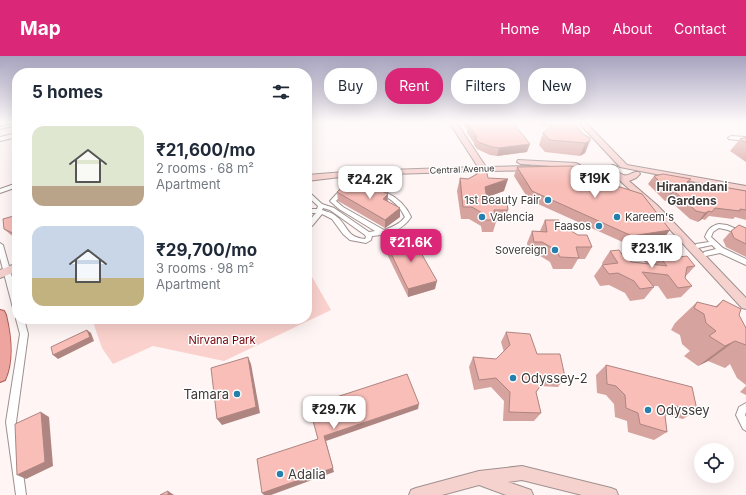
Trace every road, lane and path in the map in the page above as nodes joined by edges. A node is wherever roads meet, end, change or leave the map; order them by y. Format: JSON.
{"nodes":[{"id":1,"x":462,"y":142,"type":"edge"},
{"id":2,"x":595,"y":142,"type":"edge"},
{"id":3,"x":602,"y":142,"type":"edge"},
{"id":4,"x":478,"y":166,"type":"junction"},
{"id":5,"x":626,"y":166,"type":"junction"},
{"id":6,"x":616,"y":171,"type":"junction"},
{"id":7,"x":312,"y":173,"type":"edge"},
{"id":8,"x":634,"y":176,"type":"junction"},
{"id":9,"x":670,"y":176,"type":"junction"},
{"id":10,"x":312,"y":178,"type":"edge"},
{"id":11,"x":12,"y":187,"type":"edge"},
{"id":12,"x":733,"y":188,"type":"junction"},
{"id":13,"x":746,"y":189,"type":"edge"},
{"id":14,"x":0,"y":191,"type":"edge"},
{"id":15,"x":746,"y":192,"type":"edge"},
{"id":16,"x":312,"y":200,"type":"edge"},
{"id":17,"x":654,"y":203,"type":"junction"},
{"id":18,"x":319,"y":208,"type":"junction"},
{"id":19,"x":312,"y":209,"type":"edge"},
{"id":20,"x":312,"y":222,"type":"edge"},
{"id":21,"x":383,"y":233,"type":"junction"},
{"id":22,"x":368,"y":234,"type":"junction"},
{"id":23,"x":746,"y":236,"type":"edge"},
{"id":24,"x":713,"y":243,"type":"junction"},
{"id":25,"x":0,"y":245,"type":"edge"},
{"id":26,"x":698,"y":246,"type":"junction"},
{"id":27,"x":721,"y":250,"type":"junction"},
{"id":28,"x":706,"y":254,"type":"junction"},
{"id":29,"x":746,"y":262,"type":"edge"},
{"id":30,"x":12,"y":264,"type":"edge"},
{"id":31,"x":3,"y":270,"type":"edge"},
{"id":32,"x":721,"y":274,"type":"junction"},
{"id":33,"x":12,"y":294,"type":"edge"},
{"id":34,"x":746,"y":296,"type":"edge"},
{"id":35,"x":746,"y":305,"type":"edge"},
{"id":36,"x":0,"y":314,"type":"edge"},
{"id":37,"x":21,"y":324,"type":"edge"},
{"id":38,"x":0,"y":376,"type":"edge"},
{"id":39,"x":746,"y":407,"type":"edge"},
{"id":40,"x":746,"y":426,"type":"edge"},
{"id":41,"x":479,"y":478,"type":"junction"},
{"id":42,"x":21,"y":495,"type":"edge"},
{"id":43,"x":416,"y":495,"type":"edge"},
{"id":44,"x":526,"y":495,"type":"edge"},
{"id":45,"x":611,"y":495,"type":"edge"}],
"edges":[{"from":1,"to":4,"type":"main road"},
{"from":2,"to":6,"type":"main road"},
{"from":3,"to":5,"type":"main road"},
{"from":4,"to":6,"type":"main road","name":"Central Avenue"},
{"from":4,"to":7,"type":"main road","name":"Central Avenue"},
{"from":4,"to":10,"type":"main road","name":"Central Avenue"},
{"from":5,"to":6,"type":"main road"},
{"from":5,"to":8,"type":"main road"},
{"from":5,"to":9,"type":"main road"},
{"from":6,"to":8,"type":"main road"},
{"from":6,"to":17,"type":"main road"},
{"from":8,"to":9,"type":"main road"},
{"from":8,"to":17,"type":"main road"},
{"from":9,"to":12,"type":"main road"},
{"from":11,"to":14,"type":"street"},
{"from":12,"to":13,"type":"main road"},
{"from":12,"to":15,"type":"main road"},
{"from":16,"to":18,"type":"street"},
{"from":17,"to":26,"type":"main road"},
{"from":17,"to":32,"type":"main road"},
{"from":18,"to":19,"type":"street"},
{"from":18,"to":20,"type":"street"},
{"from":18,"to":22,"type":"street"},
{"from":18,"to":22,"type":"street"},
{"from":21,"to":21,"type":"street"},
{"from":21,"to":22,"type":"street"},
{"from":23,"to":24,"type":"street"},
{"from":24,"to":26,"type":"street"},
{"from":24,"to":27,"type":"street"},
{"from":25,"to":31,"type":"street"},
{"from":26,"to":28,"type":"main road"},
{"from":27,"to":28,"type":"street"},
{"from":27,"to":29,"type":"street"},
{"from":28,"to":32,"type":"main road"},
{"from":30,"to":31,"type":"main road"},
{"from":31,"to":33,"type":"street"},
{"from":32,"to":34,"type":"main road"},
{"from":32,"to":35,"type":"main road"},
{"from":36,"to":38,"type":"main road"},
{"from":37,"to":42,"type":"street"},
{"from":39,"to":40,"type":"street"},
{"from":41,"to":43,"type":"main road"},
{"from":41,"to":44,"type":"main road"},
{"from":41,"to":45,"type":"main road"}]}
